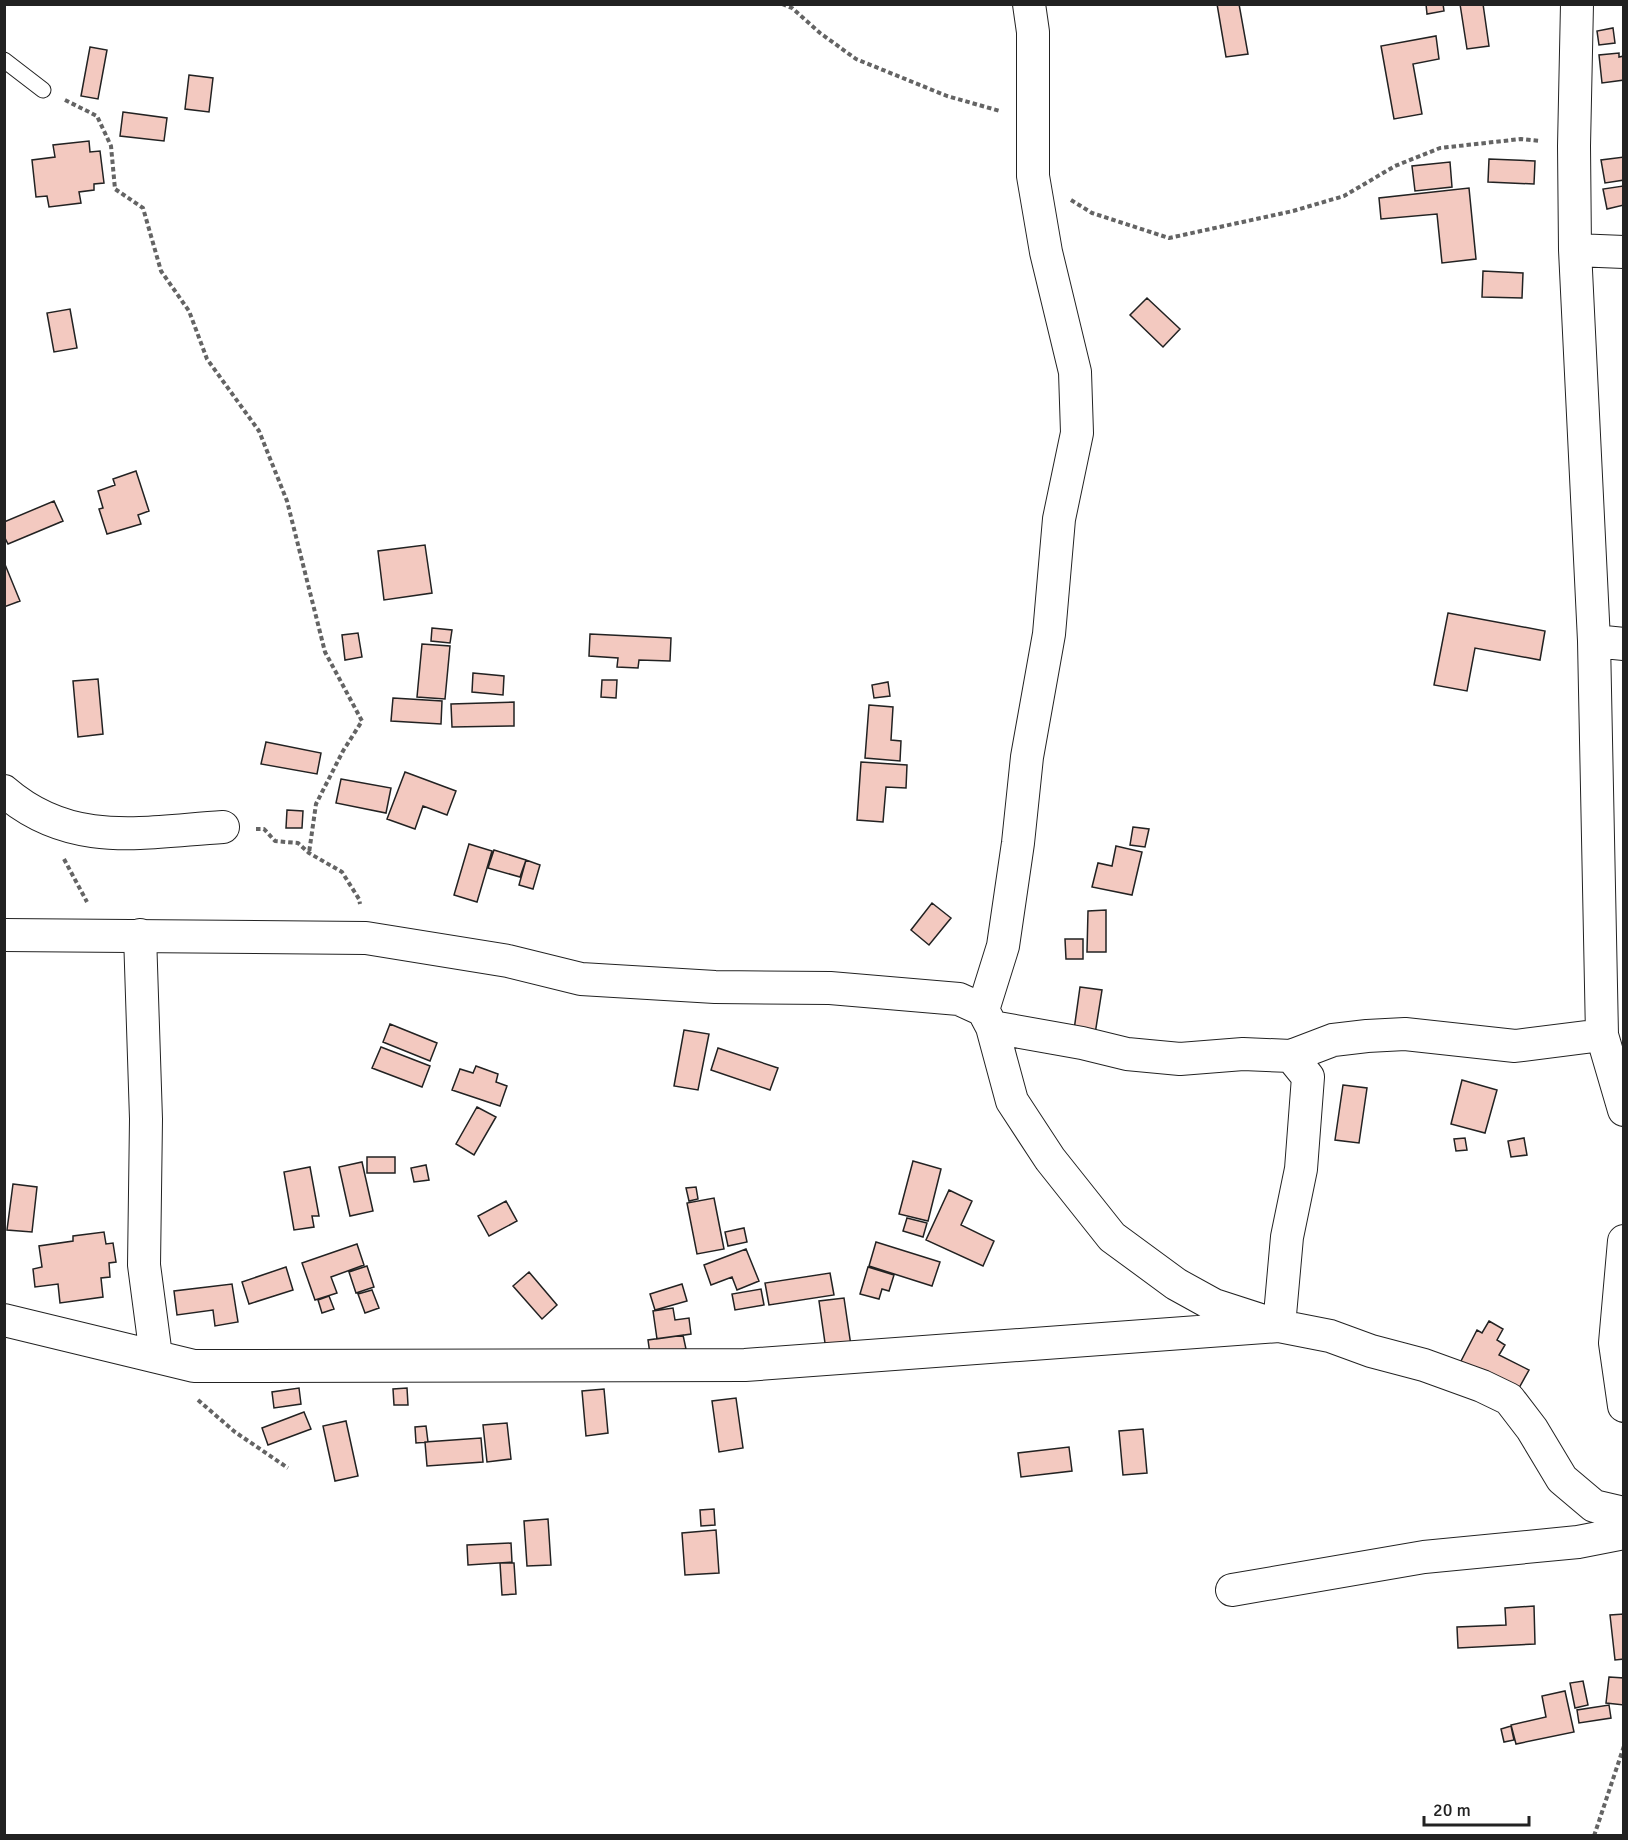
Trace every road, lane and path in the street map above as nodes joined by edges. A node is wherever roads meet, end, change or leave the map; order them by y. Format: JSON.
{"nodes":[{"id":1,"x":782,"y":4,"type":"edge"},
{"id":2,"x":1029,"y":4,"type":"edge"},
{"id":3,"x":1577,"y":4,"type":"edge"},
{"id":4,"x":4,"y":60,"type":"edge"},
{"id":5,"x":43,"y":90,"type":"joint"},
{"id":6,"x":1574,"y":146,"type":"junction"},
{"id":7,"x":1033,"y":166,"type":"junction"},
{"id":8,"x":1575,"y":250,"type":"junction"},
{"id":9,"x":1623,"y":252,"type":"edge"},
{"id":10,"x":1609,"y":642,"type":"edge"},
{"id":11,"x":4,"y":791,"type":"edge"},
{"id":12,"x":47,"y":819,"type":"junction"},
{"id":13,"x":223,"y":827,"type":"joint"},
{"id":14,"x":309,"y":854,"type":"junction"},
{"id":15,"x":4,"y":935,"type":"edge"},
{"id":16,"x":125,"y":935,"type":"junction"},
{"id":17,"x":366,"y":938,"type":"junction"},
{"id":18,"x":988,"y":1018,"type":"junction"},
{"id":19,"x":1602,"y":1035,"type":"junction"},
{"id":20,"x":1291,"y":1056,"type":"junction"},
{"id":21,"x":1623,"y":1110,"type":"edge"},
{"id":22,"x":1623,"y":1240,"type":"edge"},
{"id":23,"x":4,"y":1320,"type":"edge"},
{"id":24,"x":1279,"y":1326,"type":"junction"},
{"id":25,"x":156,"y":1356,"type":"junction"},
{"id":26,"x":196,"y":1399,"type":"dead end"},
{"id":27,"x":1623,"y":1406,"type":"edge"},
{"id":28,"x":288,"y":1468,"type":"dead end"},
{"id":29,"x":1623,"y":1513,"type":"edge"},
{"id":30,"x":1623,"y":1533,"type":"edge"},
{"id":31,"x":1232,"y":1590,"type":"dead end"},
{"id":32,"x":1623,"y":1746,"type":"edge"},
{"id":33,"x":1594,"y":1836,"type":"edge"}],
"edges":[{"from":1,"to":7,"type":"path"},
{"from":2,"to":7,"type":"street"},
{"from":3,"to":6,"type":"street"},
{"from":4,"to":5,"type":"lane"},
{"from":5,"to":14,"type":"path"},
{"from":6,"to":7,"type":"path"},
{"from":6,"to":8,"type":"street"},
{"from":7,"to":18,"type":"street"},
{"from":8,"to":9,"type":"street"},
{"from":8,"to":10,"type":"street"},
{"from":10,"to":19,"type":"street"},
{"from":11,"to":12,"type":"street"},
{"from":12,"to":13,"type":"street"},
{"from":12,"to":16,"type":"path"},
{"from":13,"to":14,"type":"path"},
{"from":14,"to":17,"type":"path"},
{"from":15,"to":16,"type":"street"},
{"from":16,"to":17,"type":"street"},
{"from":16,"to":25,"type":"street"},
{"from":17,"to":18,"type":"street"},
{"from":18,"to":20,"type":"street"},
{"from":18,"to":24,"type":"street"},
{"from":19,"to":20,"type":"street"},
{"from":19,"to":21,"type":"street"},
{"from":20,"to":24,"type":"street"},
{"from":22,"to":27,"type":"street"},
{"from":23,"to":25,"type":"street"},
{"from":24,"to":25,"type":"street"},
{"from":24,"to":29,"type":"street"},
{"from":26,"to":28,"type":"path"},
{"from":30,"to":31,"type":"street"},
{"from":32,"to":33,"type":"path"}]}
